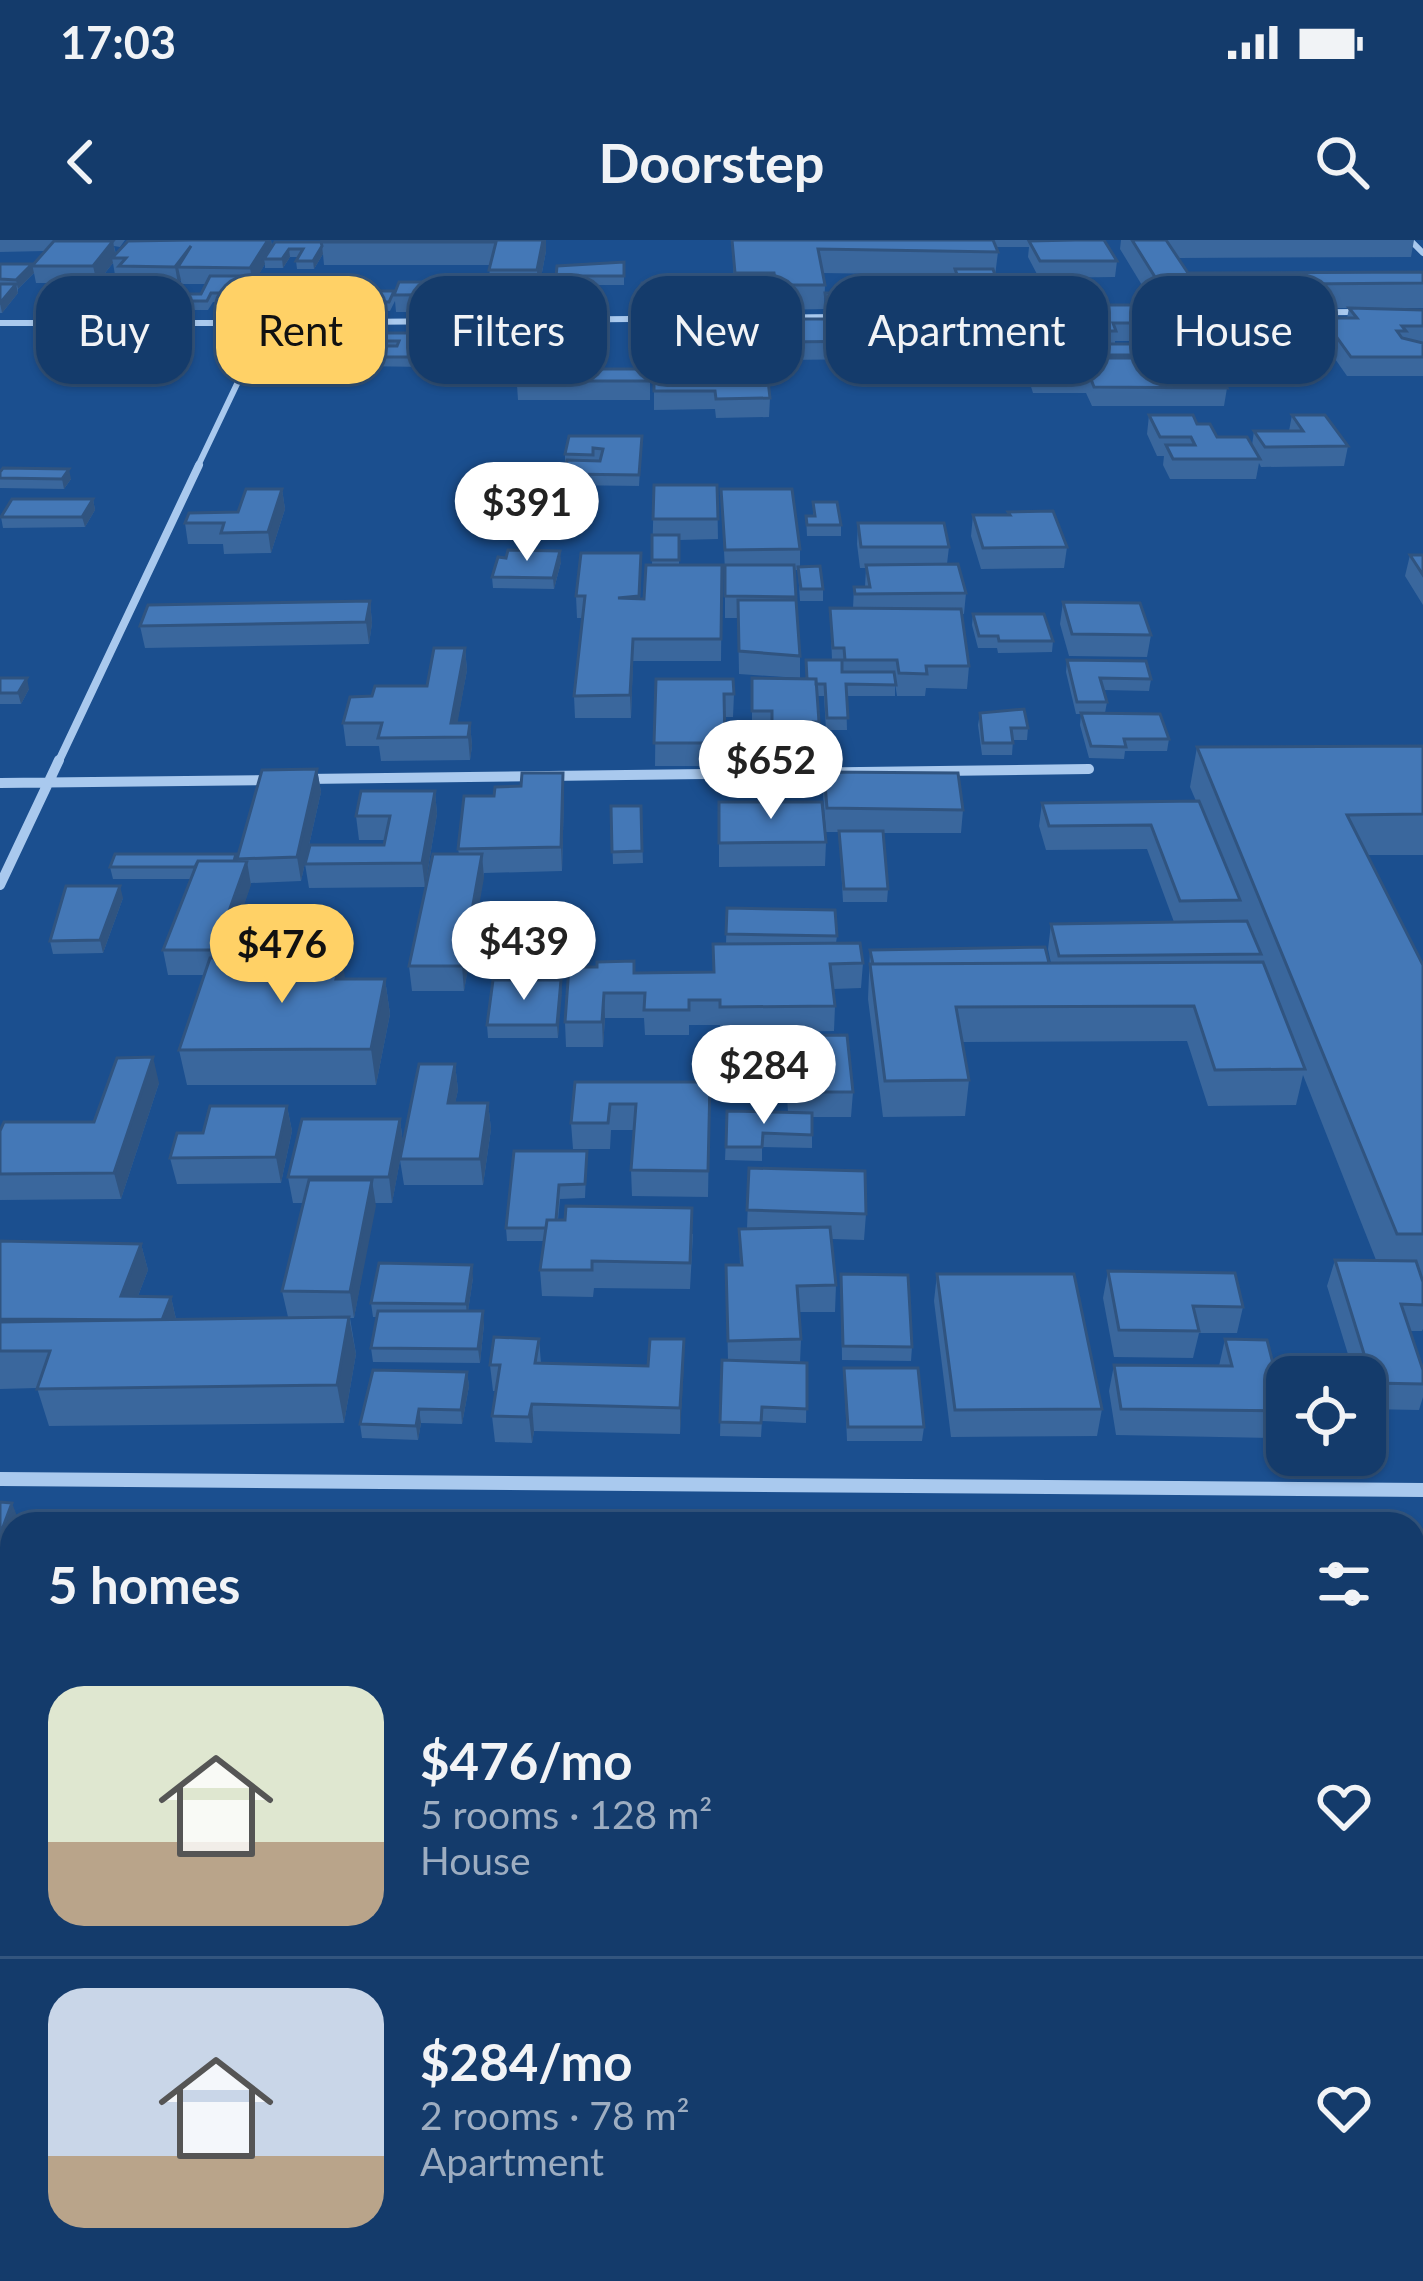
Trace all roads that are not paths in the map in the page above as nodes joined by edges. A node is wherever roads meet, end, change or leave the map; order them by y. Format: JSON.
{"nodes":[{"id":1,"x":1410,"y":240,"type":"edge"},
{"id":2,"x":1423,"y":253,"type":"edge"},
{"id":3,"x":1376,"y":311,"type":"edge"},
{"id":4,"x":1335,"y":312,"type":"edge"},
{"id":5,"x":826,"y":317,"type":"edge"},
{"id":6,"x":607,"y":319,"type":"edge"},
{"id":7,"x":216,"y":322,"type":"edge"},
{"id":8,"x":0,"y":323,"type":"edge"},
{"id":9,"x":237,"y":384,"type":"edge"},
{"id":10,"x":1089,"y":769,"type":"dead end"},
{"id":11,"x":278,"y":779,"type":"edge"},
{"id":12,"x":301,"y":779,"type":"edge"},
{"id":13,"x":0,"y":783,"type":"edge"},
{"id":14,"x":50,"y":783,"type":"junction"},
{"id":15,"x":0,"y":885,"type":"edge"},
{"id":16,"x":0,"y":1480,"type":"edge"},
{"id":17,"x":1423,"y":1490,"type":"edge"}],
"edges":[{"from":1,"to":2,"type":"street"},
{"from":3,"to":4,"type":"street"},
{"from":5,"to":6,"type":"street"},
{"from":7,"to":8,"type":"street"},
{"from":9,"to":14,"type":"street"},
{"from":10,"to":12,"type":"street"},
{"from":11,"to":14,"type":"street"},
{"from":13,"to":14,"type":"street"},
{"from":14,"to":15,"type":"street"},
{"from":16,"to":17,"type":"street"}]}
